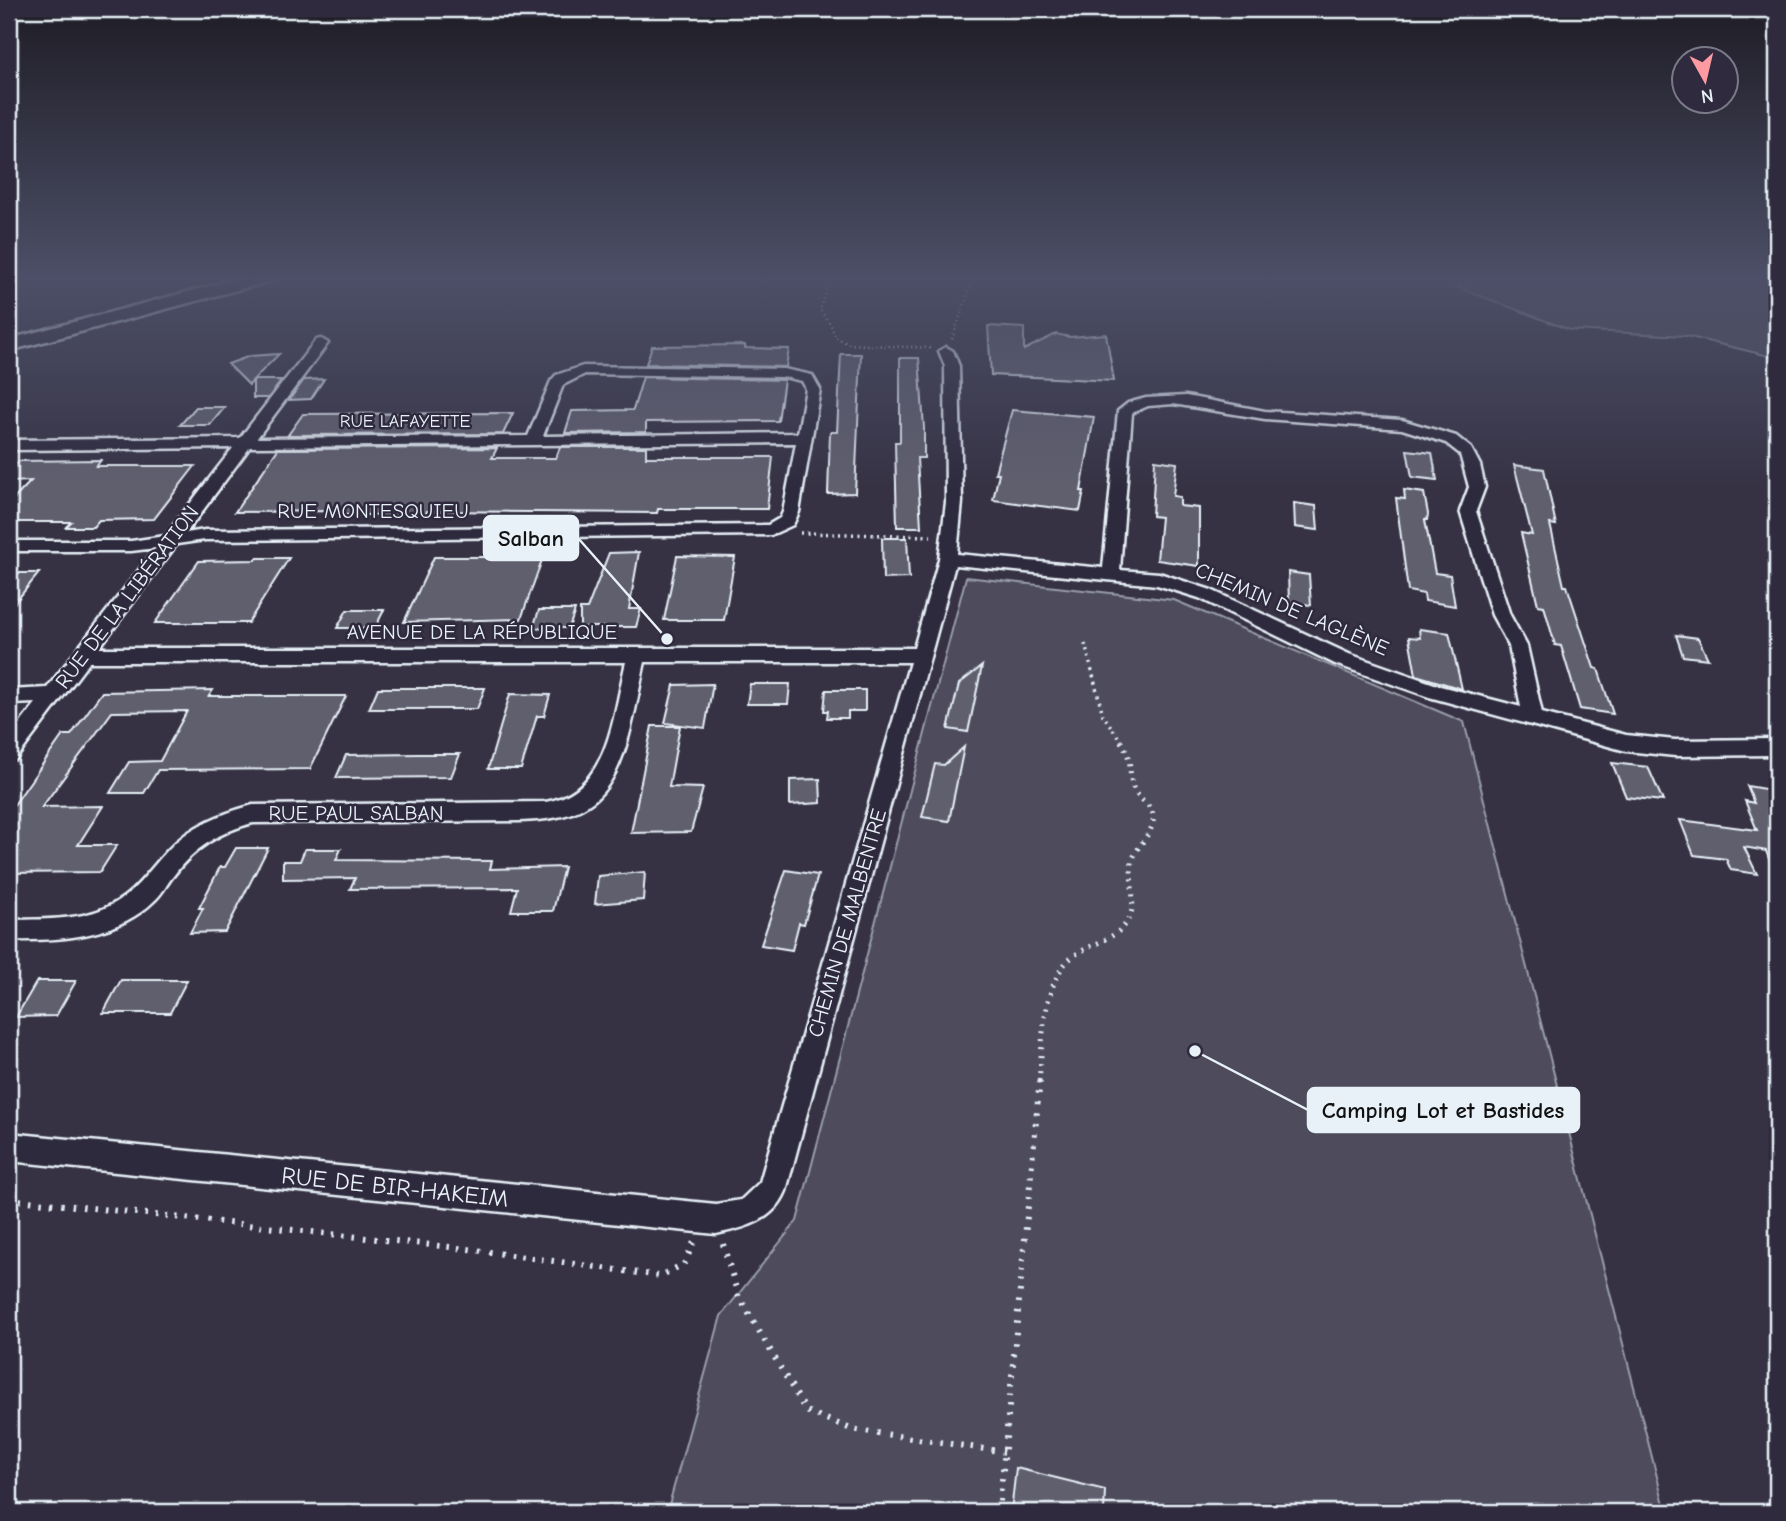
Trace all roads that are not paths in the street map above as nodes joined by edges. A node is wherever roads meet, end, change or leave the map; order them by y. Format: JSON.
{"nodes":[{"id":1,"x":317,"y":348,"type":"edge"},
{"id":2,"x":946,"y":351,"type":"road end"},
{"id":3,"x":802,"y":438,"type":"junction"},
{"id":4,"x":534,"y":440,"type":"junction"},
{"id":5,"x":244,"y":442,"type":"junction"},
{"id":6,"x":9,"y":445,"type":"edge"},
{"id":7,"x":172,"y":539,"type":"junction"},
{"id":8,"x":9,"y":546,"type":"edge"},
{"id":9,"x":948,"y":559,"type":"junction"},
{"id":10,"x":1111,"y":575,"type":"junction"},
{"id":11,"x":637,"y":654,"type":"junction"},
{"id":12,"x":84,"y":655,"type":"junction"},
{"id":13,"x":921,"y":655,"type":"junction"},
{"id":14,"x":52,"y":695,"type":"junction"},
{"id":15,"x":9,"y":696,"type":"edge"},
{"id":16,"x":1532,"y":719,"type":"junction"},
{"id":17,"x":1777,"y":747,"type":"edge"},
{"id":18,"x":9,"y":753,"type":"edge"},
{"id":19,"x":9,"y":930,"type":"edge"},
{"id":20,"x":9,"y":1147,"type":"edge"},
{"id":21,"x":772,"y":1191,"type":"joint"}],
"edges":[{"from":1,"to":5,"type":"street","name":"RUE DE LA LIBÉRATION"},
{"from":2,"to":9,"type":"street","name":"CHEMIN DE MALBENTRE"},
{"from":3,"to":4,"type":"street","name":"RUE LAFAYETTE"},
{"from":3,"to":4,"type":"street"},
{"from":3,"to":7,"type":"street","name":"RUE MONTESQUIEU"},
{"from":4,"to":5,"type":"street","name":"RUE LAFAYETTE"},
{"from":5,"to":6,"type":"street","name":"RUE LAFAYETTE"},
{"from":5,"to":7,"type":"street","name":"RUE DE LA LIBÉRATION"},
{"from":7,"to":8,"type":"street","name":"RUE MONTESQUIEU"},
{"from":7,"to":12,"type":"street","name":"RUE DE LA LIBÉRATION"},
{"from":9,"to":10,"type":"street","name":"CHEMIN DE LAGLÈNE"},
{"from":9,"to":13,"type":"street","name":"CHEMIN DE MALBENTRE"},
{"from":10,"to":16,"type":"street","name":"CHEMIN DE LAGLÈNE"},
{"from":10,"to":16,"type":"street"},
{"from":11,"to":12,"type":"street","name":"AVENUE DE LA RÉPUBLIQUE"},
{"from":11,"to":13,"type":"street","name":"AVENUE DE LA RÉPUBLIQUE"},
{"from":11,"to":19,"type":"street","name":"RUE PAUL SALBAN"},
{"from":12,"to":14,"type":"street","name":"RUE DE LA LIBÉRATION"},
{"from":13,"to":21,"type":"street","name":"CHEMIN DE MALBENTRE"},
{"from":14,"to":15,"type":"street"},
{"from":14,"to":18,"type":"street","name":"RUE DE LA LIBÉRATION"},
{"from":16,"to":17,"type":"street","name":"CHEMIN DE LAGLÈNE"},
{"from":20,"to":21,"type":"street","name":"RUE DE BIR-HAKEIM"}]}
